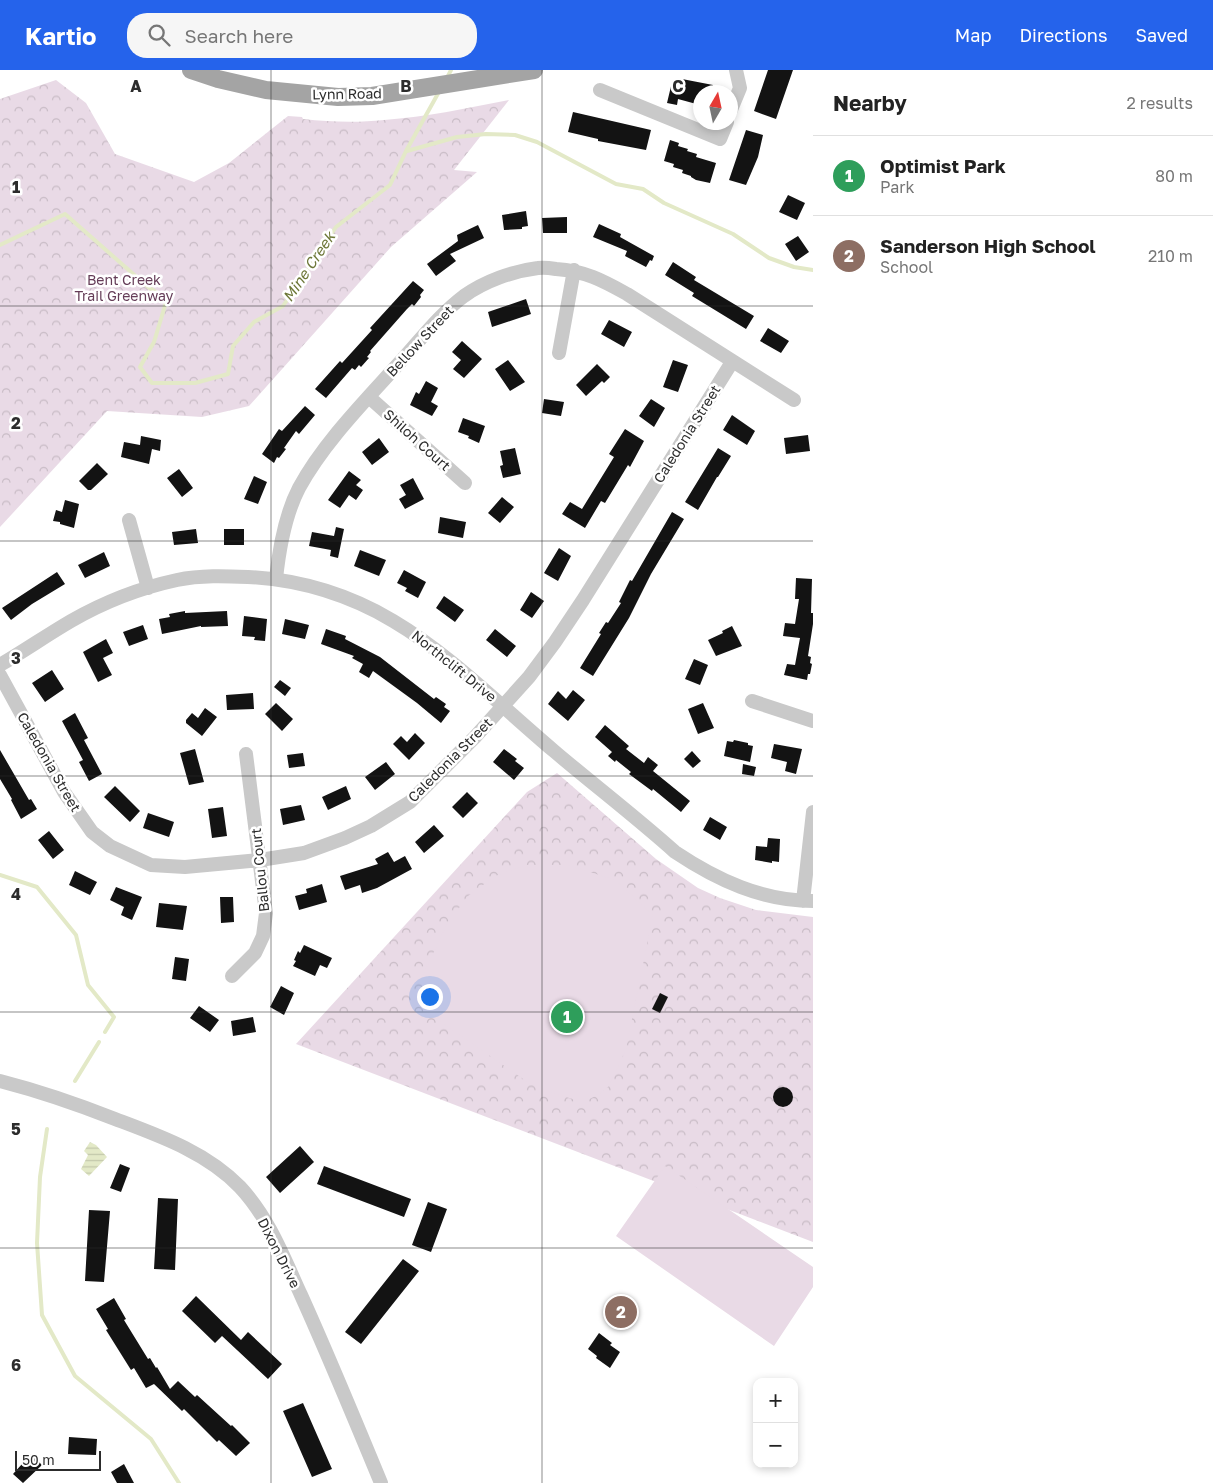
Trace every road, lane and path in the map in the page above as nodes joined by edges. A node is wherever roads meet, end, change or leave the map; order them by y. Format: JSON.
{"nodes":[{"id":1,"x":191,"y":70,"type":"edge"},
{"id":2,"x":534,"y":70,"type":"edge"},
{"id":3,"x":736,"y":70,"type":"edge"},
{"id":4,"x":600,"y":90,"type":"dead end"},
{"id":5,"x":738,"y":93,"type":"edge"},
{"id":6,"x":693,"y":127,"type":"edge"},
{"id":7,"x":700,"y":130,"type":"edge"},
{"id":8,"x":724,"y":130,"type":"edge"},
{"id":9,"x":574,"y":270,"type":"junction"},
{"id":10,"x":559,"y":353,"type":"dead end"},
{"id":11,"x":732,"y":362,"type":"junction"},
{"id":12,"x":369,"y":397,"type":"junction"},
{"id":13,"x":794,"y":400,"type":"dead end"},
{"id":14,"x":465,"y":483,"type":"dead end"},
{"id":15,"x":130,"y":520,"type":"dead end"},
{"id":16,"x":276,"y":579,"type":"junction"},
{"id":17,"x":148,"y":588,"type":"junction"},
{"id":18,"x":0,"y":665,"type":"edge"},
{"id":19,"x":0,"y":675,"type":"edge"},
{"id":20,"x":752,"y":701,"type":"dead end"},
{"id":21,"x":503,"y":706,"type":"junction"},
{"id":22,"x":813,"y":721,"type":"edge"},
{"id":23,"x":246,"y":754,"type":"dead end"},
{"id":24,"x":813,"y":812,"type":"edge"},
{"id":25,"x":260,"y":860,"type":"junction"},
{"id":26,"x":808,"y":901,"type":"edge"},
{"id":27,"x":232,"y":976,"type":"dead end"},
{"id":28,"x":0,"y":1081,"type":"edge"},
{"id":29,"x":381,"y":1483,"type":"edge"}],
"edges":[{"from":1,"to":2,"type":"main road","name":"Lynn Road"},
{"from":3,"to":5,"type":"street"},
{"from":4,"to":6,"type":"street"},
{"from":7,"to":8,"type":"street"},
{"from":9,"to":10,"type":"street"},
{"from":9,"to":11,"type":"street","name":"Bellow Street"},
{"from":9,"to":12,"type":"street","name":"Bellow Street"},
{"from":11,"to":13,"type":"street","name":"Bellow Street"},
{"from":11,"to":21,"type":"street","name":"Caledonia Street"},
{"from":12,"to":14,"type":"street","name":"Shiloh Court"},
{"from":12,"to":16,"type":"street","name":"Bellow Street"},
{"from":15,"to":17,"type":"street"},
{"from":16,"to":17,"type":"street","name":"Northclift Drive"},
{"from":16,"to":21,"type":"street","name":"Northclift Drive"},
{"from":17,"to":18,"type":"street","name":"Northclift Drive"},
{"from":19,"to":25,"type":"street","name":"Caledonia Street"},
{"from":20,"to":22,"type":"street"},
{"from":21,"to":25,"type":"street","name":"Caledonia Street"},
{"from":21,"to":26,"type":"street","name":"Northclift Drive"},
{"from":23,"to":25,"type":"street","name":"Ballou Court"},
{"from":24,"to":26,"type":"street"},
{"from":25,"to":27,"type":"street","name":"Ballou Court"},
{"from":28,"to":29,"type":"street","name":"Dixon Drive"}]}
